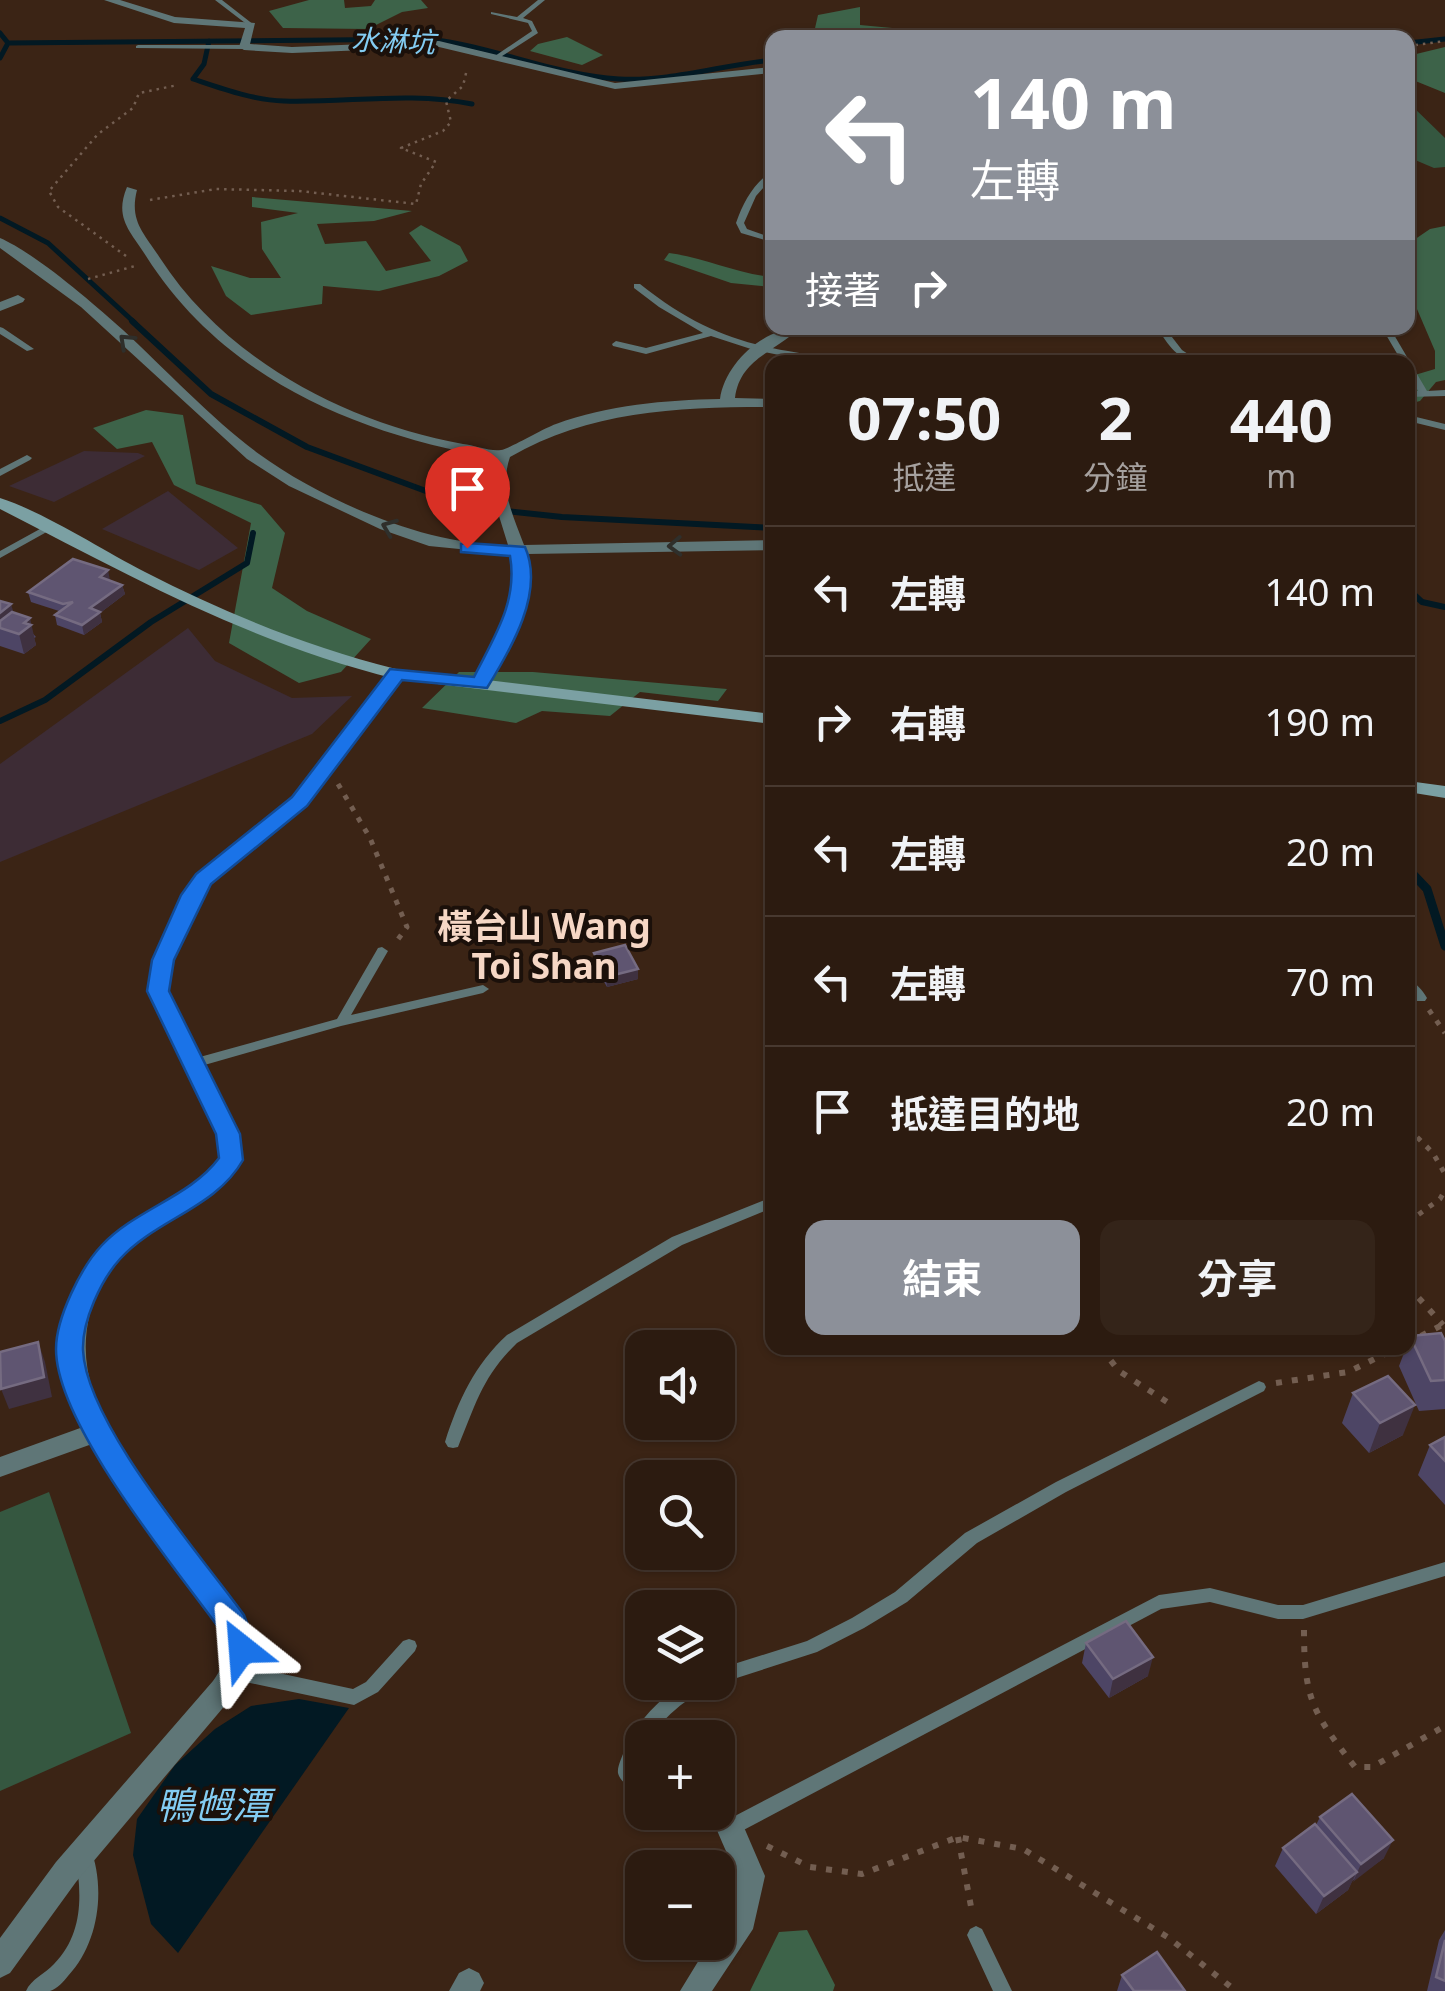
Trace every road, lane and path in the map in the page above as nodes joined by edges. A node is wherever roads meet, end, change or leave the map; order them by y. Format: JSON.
{"nodes":[{"id":1,"x":109,"y":0,"type":"edge"},
{"id":2,"x":218,"y":0,"type":"edge"},
{"id":3,"x":542,"y":0,"type":"edge"},
{"id":4,"x":493,"y":13,"type":"dead end"},
{"id":5,"x":520,"y":17,"type":"junction"},
{"id":6,"x":251,"y":24,"type":"junction"},
{"id":7,"x":1445,"y":41,"type":"edge"},
{"id":8,"x":1415,"y":45,"type":"edge"},
{"id":9,"x":138,"y":47,"type":"dead end"},
{"id":10,"x":244,"y":47,"type":"junction"},
{"id":11,"x":496,"y":57,"type":"junction"},
{"id":12,"x":765,"y":71,"type":"edge"},
{"id":13,"x":178,"y":85,"type":"dead end"},
{"id":14,"x":450,"y":94,"type":"dead end"},
{"id":15,"x":765,"y":178,"type":"edge"},
{"id":16,"x":129,"y":196,"type":"joint"},
{"id":17,"x":765,"y":238,"type":"edge"},
{"id":18,"x":0,"y":242,"type":"edge"},
{"id":19,"x":73,"y":283,"type":"dead end"},
{"id":20,"x":637,"y":286,"type":"dead end"},
{"id":21,"x":18,"y":299,"type":"dead end"},
{"id":22,"x":0,"y":307,"type":"edge"},
{"id":23,"x":0,"y":330,"type":"edge"},
{"id":24,"x":710,"y":334,"type":"junction"},
{"id":25,"x":782,"y":335,"type":"edge"},
{"id":26,"x":1166,"y":335,"type":"edge"},
{"id":27,"x":616,"y":344,"type":"dead end"},
{"id":28,"x":30,"y":349,"type":"dead end"},
{"id":29,"x":758,"y":350,"type":"junction"},
{"id":30,"x":793,"y":355,"type":"edge"},
{"id":31,"x":1184,"y":355,"type":"edge"},
{"id":32,"x":1415,"y":378,"type":"edge"},
{"id":33,"x":1424,"y":393,"type":"junction"},
{"id":34,"x":1445,"y":393,"type":"edge"},
{"id":35,"x":1415,"y":394,"type":"edge"},
{"id":36,"x":728,"y":402,"type":"junction"},
{"id":37,"x":765,"y":403,"type":"edge"},
{"id":38,"x":1415,"y":420,"type":"edge"},
{"id":39,"x":1445,"y":427,"type":"edge"},
{"id":40,"x":504,"y":455,"type":"junction"},
{"id":41,"x":28,"y":458,"type":"dead end"},
{"id":42,"x":0,"y":473,"type":"edge"},
{"id":43,"x":0,"y":503,"type":"edge"},
{"id":44,"x":49,"y":527,"type":"junction"},
{"id":45,"x":765,"y":545,"type":"edge"},
{"id":46,"x":518,"y":551,"type":"junction"},
{"id":47,"x":0,"y":554,"type":"edge"},
{"id":48,"x":396,"y":674,"type":"junction"},
{"id":49,"x":480,"y":684,"type":"junction"},
{"id":50,"x":765,"y":717,"type":"edge"},
{"id":51,"x":327,"y":770,"type":"junction"},
{"id":52,"x":1415,"y":788,"type":"edge"},
{"id":53,"x":1445,"y":792,"type":"edge"},
{"id":54,"x":382,"y":951,"type":"joint"},
{"id":55,"x":483,"y":989,"type":"dead end"},
{"id":56,"x":1415,"y":992,"type":"edge"},
{"id":57,"x":1421,"y":998,"type":"joint"},
{"id":58,"x":341,"y":1022,"type":"junction"},
{"id":59,"x":1445,"y":1032,"type":"edge"},
{"id":60,"x":194,"y":1063,"type":"junction"},
{"id":61,"x":1415,"y":1135,"type":"edge"},
{"id":62,"x":1445,"y":1174,"type":"edge"},
{"id":63,"x":1445,"y":1190,"type":"edge"},
{"id":64,"x":765,"y":1205,"type":"edge"},
{"id":65,"x":1415,"y":1217,"type":"edge"},
{"id":66,"x":1415,"y":1293,"type":"edge"},
{"id":67,"x":1444,"y":1324,"type":"edge"},
{"id":68,"x":1415,"y":1338,"type":"edge"},
{"id":69,"x":1106,"y":1355,"type":"edge"},
{"id":70,"x":1383,"y":1355,"type":"edge"},
{"id":71,"x":1259,"y":1387,"type":"joint"},
{"id":72,"x":1189,"y":1423,"type":"junction"},
{"id":73,"x":95,"y":1432,"type":"junction"},
{"id":74,"x":453,"y":1442,"type":"dead end"},
{"id":75,"x":4,"y":1463,"type":"edge"},
{"id":76,"x":1445,"y":1568,"type":"edge"},
{"id":77,"x":1303,"y":1612,"type":"junction"},
{"id":78,"x":409,"y":1646,"type":"dead end"},
{"id":79,"x":735,"y":1671,"type":"edge"},
{"id":80,"x":236,"y":1672,"type":"junction"},
{"id":81,"x":676,"y":1700,"type":"edge"},
{"id":82,"x":654,"y":1720,"type":"edge"},
{"id":83,"x":1445,"y":1726,"type":"edge"},
{"id":84,"x":735,"y":1813,"type":"edge"},
{"id":85,"x":735,"y":1828,"type":"edge"},
{"id":86,"x":726,"y":1830,"type":"edge"},
{"id":87,"x":958,"y":1836,"type":"junction"},
{"id":88,"x":84,"y":1851,"type":"junction"},
{"id":89,"x":976,"y":1935,"type":"joint"},
{"id":90,"x":0,"y":1962,"type":"edge"},
{"id":91,"x":35,"y":1991,"type":"edge"},
{"id":92,"x":695,"y":1991,"type":"edge"},
{"id":93,"x":1003,"y":1991,"type":"edge"},
{"id":94,"x":1236,"y":1991,"type":"edge"}],
"edges":[{"from":1,"to":6,"type":"street"},
{"from":2,"to":6,"type":"lane"},
{"from":3,"to":5,"type":"lane"},
{"from":4,"to":5,"type":"lane"},
{"from":5,"to":11,"type":"lane"},
{"from":6,"to":10,"type":"street"},
{"from":7,"to":8,"type":"path"},
{"from":9,"to":10,"type":"lane"},
{"from":10,"to":11,"type":"street"},
{"from":11,"to":12,"type":"street"},
{"from":13,"to":19,"type":"path"},
{"from":14,"to":16,"type":"path"},
{"from":15,"to":17,"type":"lane"},
{"from":16,"to":40,"type":"street"},
{"from":46,"to":18,"type":"street","one_way":true},
{"from":20,"to":24,"type":"lane"},
{"from":21,"to":22,"type":"street"},
{"from":23,"to":28,"type":"lane"},
{"from":24,"to":27,"type":"lane"},
{"from":24,"to":29,"type":"lane"},
{"from":25,"to":29,"type":"street"},
{"from":26,"to":31,"type":"lane"},
{"from":29,"to":30,"type":"lane"},
{"from":29,"to":36,"type":"street"},
{"from":32,"to":33,"type":"lane"},
{"from":33,"to":34,"type":"lane"},
{"from":33,"to":35,"type":"lane"},
{"from":36,"to":37,"type":"street"},
{"from":36,"to":40,"type":"street"},
{"from":38,"to":39,"type":"lane"},
{"from":40,"to":46,"type":"street"},
{"from":41,"to":42,"type":"lane"},
{"from":43,"to":44,"type":"main road"},
{"from":44,"to":47,"type":"lane"},
{"from":44,"to":48,"type":"main road"},
{"from":45,"to":46,"type":"street","one_way":true},
{"from":46,"to":49,"type":"street"},
{"from":48,"to":49,"type":"main road"},
{"from":48,"to":51,"type":"street"},
{"from":49,"to":50,"type":"main road"},
{"from":51,"to":54,"type":"path"},
{"from":51,"to":60,"type":"street"},
{"from":52,"to":53,"type":"main road"},
{"from":54,"to":58,"type":"lane"},
{"from":55,"to":58,"type":"lane"},
{"from":56,"to":57,"type":"lane"},
{"from":57,"to":59,"type":"path"},
{"from":58,"to":60,"type":"lane"},
{"from":60,"to":73,"type":"street"},
{"from":61,"to":62,"type":"path"},
{"from":63,"to":65,"type":"path"},
{"from":64,"to":74,"type":"lane"},
{"from":66,"to":67,"type":"path"},
{"from":67,"to":68,"type":"path"},
{"from":69,"to":72,"type":"path"},
{"from":70,"to":71,"type":"path"},
{"from":71,"to":72,"type":"lane"},
{"from":72,"to":79,"type":"lane"},
{"from":73,"to":75,"type":"street"},
{"from":73,"to":80,"type":"street"},
{"from":76,"to":77,"type":"lane"},
{"from":77,"to":83,"type":"path"},
{"from":77,"to":84,"type":"lane"},
{"from":78,"to":80,"type":"lane"},
{"from":80,"to":88,"type":"street"},
{"from":81,"to":82,"type":"lane"},
{"from":85,"to":87,"type":"path"},
{"from":86,"to":92,"type":"street"},
{"from":87,"to":89,"type":"path"},
{"from":87,"to":94,"type":"path"},
{"from":88,"to":90,"type":"street"},
{"from":88,"to":91,"type":"lane"},
{"from":89,"to":93,"type":"lane"}]}
